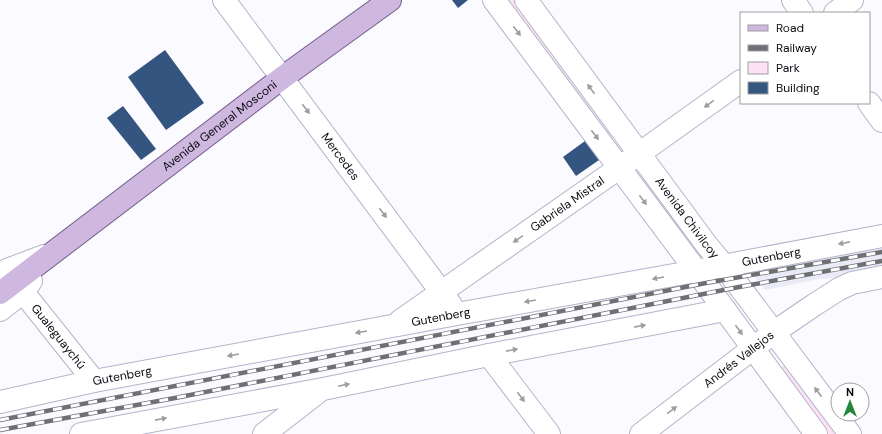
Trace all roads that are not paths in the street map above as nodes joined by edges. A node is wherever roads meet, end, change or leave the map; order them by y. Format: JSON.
{"nodes":[{"id":1,"x":224,"y":0,"type":"edge"},
{"id":2,"x":390,"y":0,"type":"edge"},
{"id":3,"x":494,"y":0,"type":"edge"},
{"id":4,"x":526,"y":0,"type":"edge"},
{"id":5,"x":793,"y":0,"type":"edge"},
{"id":6,"x":852,"y":0,"type":"edge"},
{"id":7,"x":801,"y":12,"type":"edge"},
{"id":8,"x":836,"y":12,"type":"edge"},
{"id":9,"x":282,"y":78,"type":"junction"},
{"id":10,"x":740,"y":82,"type":"edge"},
{"id":11,"x":870,"y":104,"type":"edge"},
{"id":12,"x":882,"y":120,"type":"edge"},
{"id":13,"x":639,"y":154,"type":"junction"},
{"id":14,"x":619,"y":168,"type":"junction"},
{"id":15,"x":882,"y":236,"type":"edge"},
{"id":16,"x":51,"y":254,"type":"junction"},
{"id":17,"x":724,"y":266,"type":"junction"},
{"id":18,"x":2,"y":269,"type":"edge"},
{"id":19,"x":696,"y":271,"type":"junction"},
{"id":20,"x":882,"y":277,"type":"edge"},
{"id":21,"x":23,"y":292,"type":"junction"},
{"id":22,"x":442,"y":292,"type":"junction"},
{"id":23,"x":0,"y":293,"type":"edge"},
{"id":24,"x":0,"y":310,"type":"edge"},
{"id":25,"x":725,"y":310,"type":"junction"},
{"id":26,"x":457,"y":314,"type":"junction"},
{"id":27,"x":392,"y":326,"type":"junction"},
{"id":28,"x":774,"y":333,"type":"junction"},
{"id":29,"x":753,"y":349,"type":"junction"},
{"id":30,"x":489,"y":355,"type":"junction"},
{"id":31,"x":94,"y":381,"type":"junction"},
{"id":32,"x":323,"y":389,"type":"junction"},
{"id":33,"x":0,"y":402,"type":"edge"},
{"id":34,"x":129,"y":430,"type":"edge"},
{"id":35,"x":81,"y":434,"type":"edge"},
{"id":36,"x":264,"y":434,"type":"edge"},
{"id":37,"x":549,"y":434,"type":"edge"},
{"id":38,"x":641,"y":434,"type":"edge"},
{"id":39,"x":816,"y":434,"type":"edge"},
{"id":40,"x":850,"y":434,"type":"edge"}],
"edges":[{"from":1,"to":9,"type":"street","name":"Mercedes"},
{"from":2,"to":9,"type":"main road","name":"Avenida General Mosconi"},
{"from":3,"to":14,"type":"street","name":"Avenida Chivilcoy","one_way":true},
{"from":13,"to":4,"type":"street","name":"Avenida Chivilcoy","one_way":true},
{"from":5,"to":7,"type":"street"},
{"from":6,"to":8,"type":"street"},
{"from":9,"to":16,"type":"main road","name":"Avenida General Mosconi"},
{"from":9,"to":22,"type":"street","name":"Mercedes","one_way":true},
{"from":10,"to":13,"type":"street","name":"Gabriela Mistral","one_way":true},
{"from":11,"to":12,"type":"street"},
{"from":13,"to":14,"type":"street","name":"Gabriela Mistral"},
{"from":13,"to":17,"type":"street","name":"Avenida Chivilcoy"},
{"from":14,"to":19,"type":"street","name":"Avenida Chivilcoy","one_way":true},
{"from":14,"to":22,"type":"street","name":"Gabriela Mistral","one_way":true},
{"from":15,"to":17,"type":"street","name":"Gutenberg","one_way":true},
{"from":16,"to":18,"type":"street","name":"Avenida General Mosconi"},
{"from":16,"to":21,"type":"street","name":"Avenida General Mosconi"},
{"from":16,"to":23,"type":"main road","name":"Avenida General Mosconi"},
{"from":17,"to":19,"type":"street","name":"Gutenberg"},
{"from":17,"to":28,"type":"street","name":"Avenida Chivilcoy"},
{"from":19,"to":25,"type":"street","name":"Avenida Chivilcoy"},
{"from":19,"to":26,"type":"street","name":"Gutenberg","one_way":true},
{"from":20,"to":28,"type":"street","name":"Andrés Vallejos"},
{"from":21,"to":24,"type":"street","name":"Avenida General Mosconi"},
{"from":21,"to":31,"type":"street","name":"Gualeguaychú"},
{"from":22,"to":26,"type":"street","name":"Mercedes"},
{"from":22,"to":27,"type":"street","name":"Gabriela Mistral"},
{"from":25,"to":29,"type":"street","name":"Avenida Chivilcoy","one_way":true},
{"from":30,"to":25,"type":"street","one_way":true},
{"from":26,"to":27,"type":"street","name":"Gutenberg"},
{"from":27,"to":31,"type":"street","name":"Gutenberg","one_way":true},
{"from":28,"to":29,"type":"street","name":"Andrés Vallejos"},
{"from":40,"to":28,"type":"street","name":"Avenida Chivilcoy","one_way":true},
{"from":38,"to":29,"type":"street","name":"Andrés Vallejos","one_way":true},
{"from":29,"to":39,"type":"street","name":"Avenida Chivilcoy"},
{"from":32,"to":30,"type":"street","one_way":true},
{"from":30,"to":37,"type":"street","one_way":true},
{"from":31,"to":33,"type":"street","name":"Gutenberg"},
{"from":34,"to":32,"type":"street","one_way":true},
{"from":32,"to":36,"type":"street"},
{"from":34,"to":35,"type":"street"}]}
